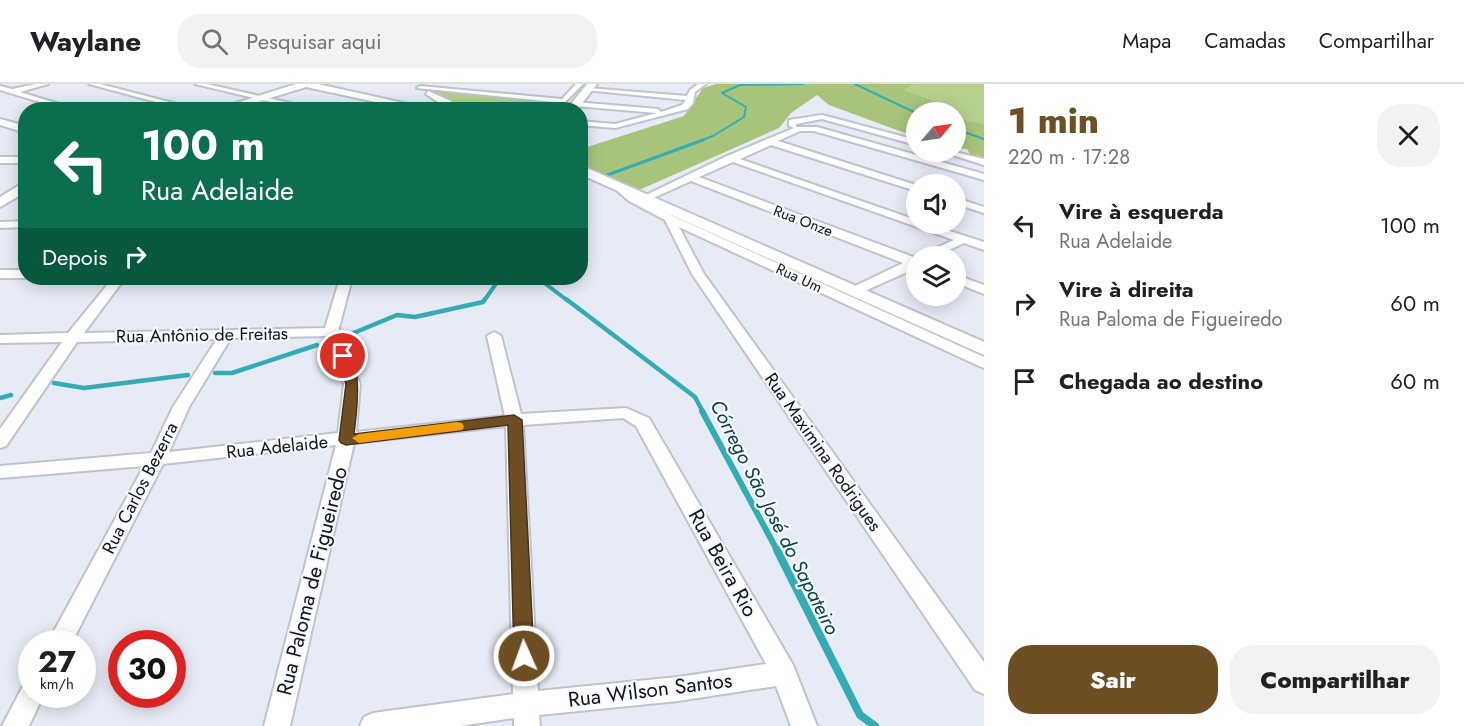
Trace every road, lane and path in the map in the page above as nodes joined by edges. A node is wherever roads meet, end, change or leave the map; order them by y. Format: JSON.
{"nodes":[{"id":1,"x":45,"y":84,"type":"edge"},
{"id":2,"x":92,"y":84,"type":"edge"},
{"id":3,"x":198,"y":84,"type":"edge"},
{"id":4,"x":306,"y":84,"type":"edge"},
{"id":5,"x":411,"y":84,"type":"edge"},
{"id":6,"x":697,"y":84,"type":"edge"},
{"id":7,"x":702,"y":84,"type":"edge"},
{"id":8,"x":586,"y":86,"type":"edge"},
{"id":9,"x":0,"y":88,"type":"edge"},
{"id":10,"x":420,"y":88,"type":"junction"},
{"id":11,"x":11,"y":91,"type":"junction"},
{"id":12,"x":0,"y":93,"type":"edge"},
{"id":13,"x":261,"y":98,"type":"junction"},
{"id":14,"x":690,"y":98,"type":"junction"},
{"id":15,"x":49,"y":102,"type":"edge"},
{"id":16,"x":165,"y":102,"type":"edge"},
{"id":17,"x":247,"y":102,"type":"edge"},
{"id":18,"x":280,"y":102,"type":"edge"},
{"id":19,"x":392,"y":102,"type":"edge"},
{"id":20,"x":446,"y":102,"type":"edge"},
{"id":21,"x":544,"y":102,"type":"edge"},
{"id":22,"x":573,"y":102,"type":"edge"},
{"id":23,"x":588,"y":106,"type":"edge"},
{"id":24,"x":671,"y":112,"type":"junction"},
{"id":25,"x":0,"y":122,"type":"edge"},
{"id":26,"x":588,"y":124,"type":"edge"},
{"id":27,"x":0,"y":128,"type":"edge"},
{"id":28,"x":18,"y":128,"type":"edge"},
{"id":29,"x":795,"y":129,"type":"junction"},
{"id":30,"x":18,"y":134,"type":"edge"},
{"id":31,"x":906,"y":140,"type":"edge"},
{"id":32,"x":768,"y":141,"type":"junction"},
{"id":33,"x":966,"y":157,"type":"edge"},
{"id":34,"x":730,"y":158,"type":"junction"},
{"id":35,"x":0,"y":160,"type":"edge"},
{"id":36,"x":18,"y":160,"type":"edge"},
{"id":37,"x":984,"y":162,"type":"edge"},
{"id":38,"x":588,"y":173,"type":"edge"},
{"id":39,"x":18,"y":176,"type":"edge"},
{"id":40,"x":690,"y":177,"type":"junction"},
{"id":41,"x":984,"y":177,"type":"edge"},
{"id":42,"x":906,"y":185,"type":"edge"},
{"id":43,"x":617,"y":186,"type":"junction"},
{"id":44,"x":0,"y":188,"type":"edge"},
{"id":45,"x":18,"y":191,"type":"edge"},
{"id":46,"x":646,"y":197,"type":"junction"},
{"id":47,"x":0,"y":203,"type":"edge"},
{"id":48,"x":966,"y":204,"type":"edge"},
{"id":49,"x":984,"y":210,"type":"edge"},
{"id":50,"x":669,"y":218,"type":"junction"},
{"id":51,"x":906,"y":219,"type":"edge"},
{"id":52,"x":18,"y":224,"type":"edge"},
{"id":53,"x":0,"y":225,"type":"edge"},
{"id":54,"x":950,"y":234,"type":"edge"},
{"id":55,"x":964,"y":239,"type":"junction"},
{"id":56,"x":949,"y":246,"type":"edge"},
{"id":57,"x":984,"y":246,"type":"edge"},
{"id":58,"x":906,"y":259,"type":"edge"},
{"id":59,"x":906,"y":268,"type":"edge"},
{"id":60,"x":0,"y":274,"type":"edge"},
{"id":61,"x":18,"y":274,"type":"edge"},
{"id":62,"x":966,"y":283,"type":"edge"},
{"id":63,"x":114,"y":285,"type":"edge"},
{"id":64,"x":344,"y":285,"type":"edge"},
{"id":65,"x":984,"y":290,"type":"edge"},
{"id":66,"x":856,"y":291,"type":"junction"},
{"id":67,"x":331,"y":332,"type":"junction"},
{"id":68,"x":226,"y":335,"type":"junction"},
{"id":69,"x":494,"y":336,"type":"dead end"},
{"id":70,"x":73,"y":337,"type":"junction"},
{"id":71,"x":0,"y":339,"type":"edge"},
{"id":72,"x":984,"y":349,"type":"edge"},
{"id":73,"x":984,"y":363,"type":"edge"},
{"id":74,"x":626,"y":412,"type":"joint"},
{"id":75,"x":514,"y":420,"type":"junction"},
{"id":76,"x":346,"y":440,"type":"junction"},
{"id":77,"x":0,"y":442,"type":"edge"},
{"id":78,"x":157,"y":459,"type":"junction"},
{"id":79,"x":0,"y":472,"type":"edge"},
{"id":80,"x":66,"y":630,"type":"edge"},
{"id":81,"x":784,"y":673,"type":"junction"},
{"id":82,"x":984,"y":682,"type":"edge"},
{"id":83,"x":25,"y":708,"type":"edge"},
{"id":84,"x":527,"y":715,"type":"edge"},
{"id":85,"x":15,"y":726,"type":"edge"},
{"id":86,"x":277,"y":726,"type":"edge"},
{"id":87,"x":373,"y":726,"type":"edge"},
{"id":88,"x":804,"y":726,"type":"edge"}],
"edges":[{"from":1,"to":11,"type":"street"},
{"from":2,"to":16,"type":"street"},
{"from":3,"to":13,"type":"street"},
{"from":4,"to":13,"type":"street"},
{"from":4,"to":19,"type":"street"},
{"from":5,"to":10,"type":"street"},
{"from":6,"to":7,"type":"street"},
{"from":7,"to":14,"type":"street"},
{"from":8,"to":14,"type":"street"},
{"from":8,"to":22,"type":"street"},
{"from":9,"to":11,"type":"street"},
{"from":10,"to":20,"type":"street"},
{"from":10,"to":21,"type":"street"},
{"from":11,"to":12,"type":"street"},
{"from":11,"to":15,"type":"street"},
{"from":13,"to":17,"type":"street"},
{"from":13,"to":18,"type":"street"},
{"from":14,"to":24,"type":"street"},
{"from":23,"to":24,"type":"street"},
{"from":24,"to":26,"type":"street"},
{"from":25,"to":28,"type":"street"},
{"from":27,"to":30,"type":"street"},
{"from":29,"to":31,"type":"street"},
{"from":29,"to":32,"type":"street"},
{"from":29,"to":41,"type":"street"},
{"from":32,"to":34,"type":"street"},
{"from":32,"to":42,"type":"street"},
{"from":33,"to":37,"type":"street"},
{"from":34,"to":40,"type":"street"},
{"from":34,"to":51,"type":"street"},
{"from":35,"to":36,"type":"street"},
{"from":38,"to":43,"type":"street","name":"Rua Um"},
{"from":39,"to":44,"type":"street"},
{"from":40,"to":46,"type":"street"},
{"from":40,"to":58,"type":"street","name":"Rua Onze"},
{"from":43,"to":46,"type":"street","name":"Rua Um"},
{"from":43,"to":50,"type":"street","name":"Rua Um"},
{"from":45,"to":47,"type":"street"},
{"from":46,"to":66,"type":"street","name":"Rua Um"},
{"from":48,"to":49,"type":"street"},
{"from":50,"to":73,"type":"street","name":"Rua Um"},
{"from":50,"to":82,"type":"street","name":"Rua Maximina Rodrigues"},
{"from":52,"to":53,"type":"street"},
{"from":54,"to":55,"type":"street"},
{"from":55,"to":56,"type":"street"},
{"from":55,"to":57,"type":"street"},
{"from":59,"to":66,"type":"street"},
{"from":60,"to":61,"type":"street"},
{"from":62,"to":65,"type":"street"},
{"from":63,"to":70,"type":"street"},
{"from":64,"to":67,"type":"street"},
{"from":66,"to":72,"type":"street","name":"Rua Um"},
{"from":67,"to":68,"type":"street","name":"Rua Antônio de Freitas"},
{"from":67,"to":76,"type":"street","name":"Rua Paloma de Figueiredo"},
{"from":68,"to":70,"type":"street","name":"Rua Antônio de Freitas"},
{"from":68,"to":78,"type":"street","name":"Rua Carlos Bezerra"},
{"from":69,"to":75,"type":"street"},
{"from":70,"to":71,"type":"street","name":"Rua Antônio de Freitas"},
{"from":70,"to":77,"type":"street"},
{"from":74,"to":75,"type":"street","name":"Rua Adelaide"},
{"from":74,"to":81,"type":"street","name":"Rua Beira Rio"},
{"from":75,"to":76,"type":"street","name":"Rua Adelaide"},
{"from":75,"to":84,"type":"street"},
{"from":76,"to":78,"type":"street","name":"Rua Adelaide"},
{"from":76,"to":86,"type":"street","name":"Rua Paloma de Figueiredo"},
{"from":78,"to":79,"type":"street","name":"Rua Adelaide"},
{"from":78,"to":80,"type":"street","name":"Rua Carlos Bezerra"},
{"from":81,"to":84,"type":"street","name":"Rua Wilson Santos"},
{"from":81,"to":88,"type":"street","name":"Rua Beira Rio"},
{"from":83,"to":85,"type":"street"},
{"from":84,"to":87,"type":"street","name":"Rua Wilson Santos"}]}
